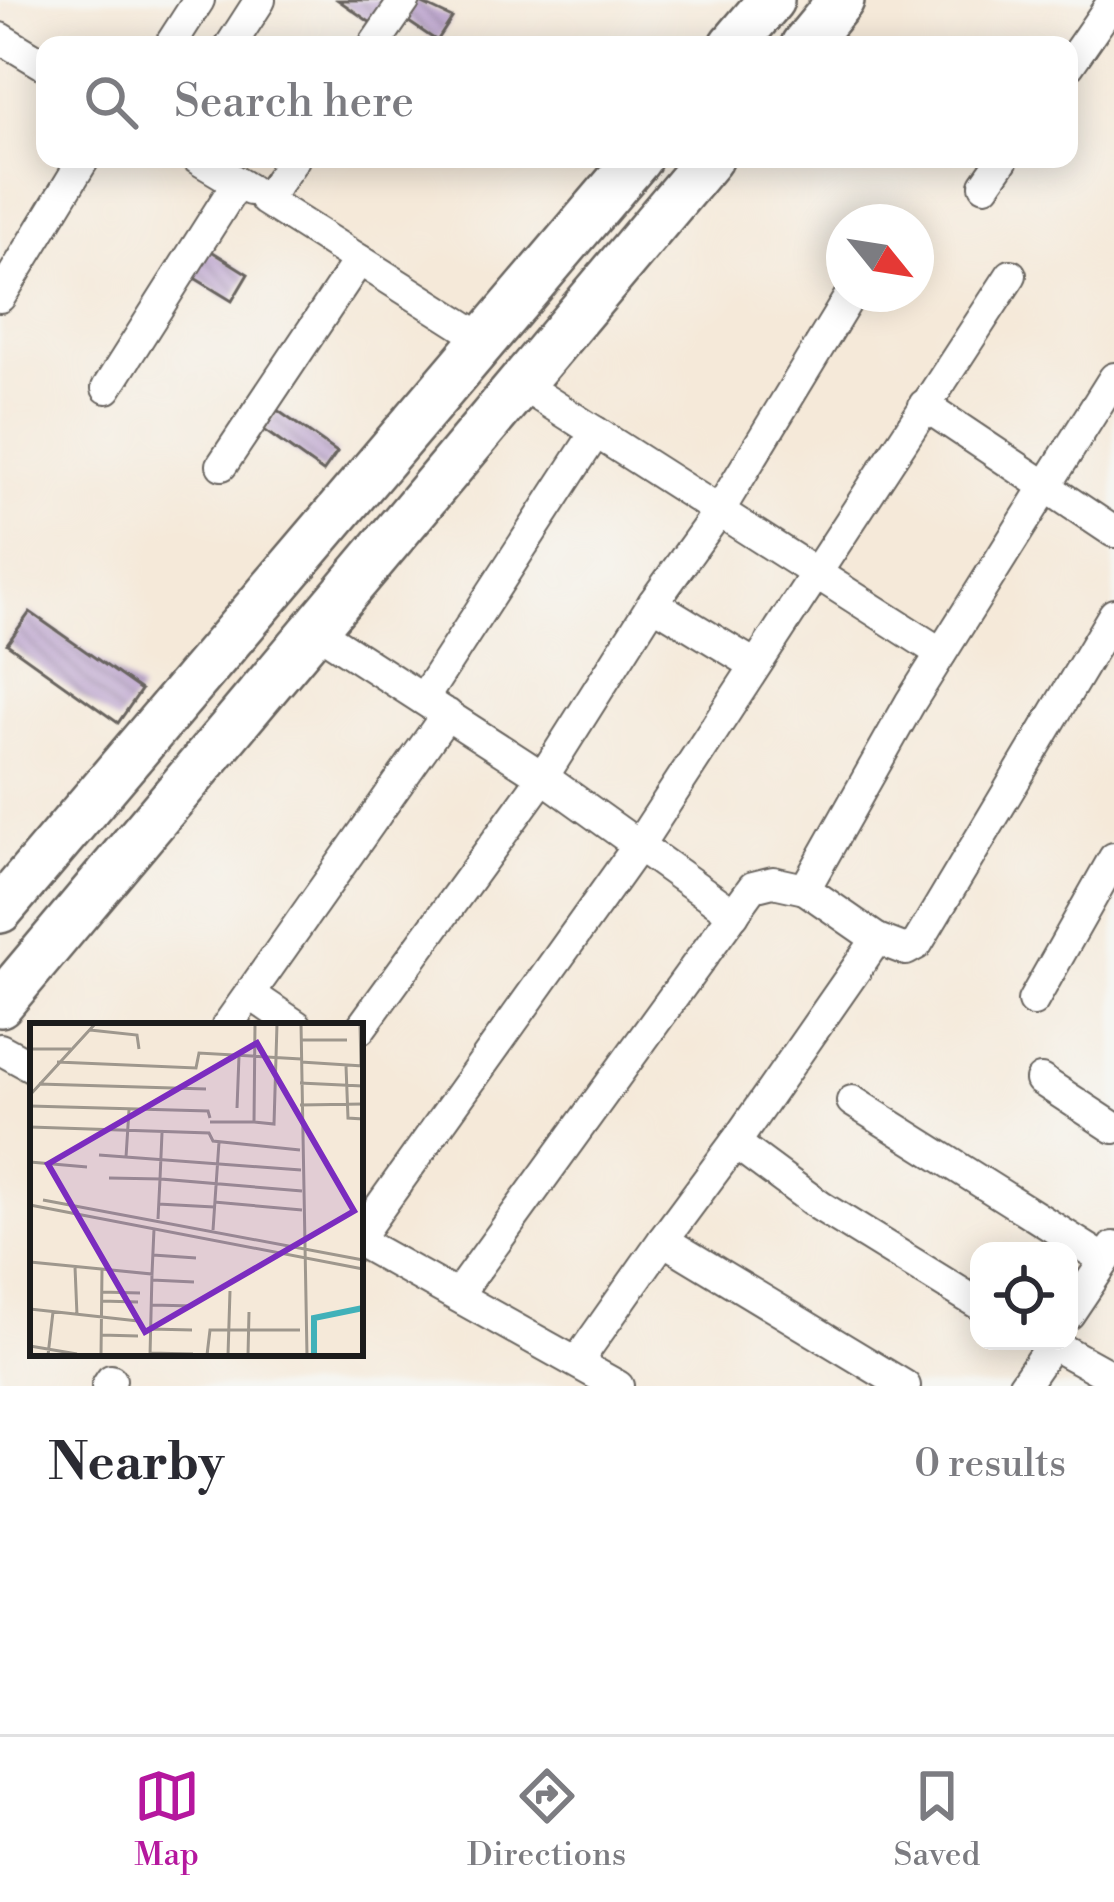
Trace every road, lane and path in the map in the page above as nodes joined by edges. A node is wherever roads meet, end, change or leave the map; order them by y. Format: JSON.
{"nodes":[{"id":1,"x":199,"y":0,"type":"edge"},
{"id":2,"x":260,"y":0,"type":"edge"},
{"id":3,"x":405,"y":0,"type":"edge"},
{"id":4,"x":771,"y":0,"type":"edge"},
{"id":5,"x":841,"y":0,"type":"edge"},
{"id":6,"x":1114,"y":0,"type":"edge"},
{"id":7,"x":176,"y":36,"type":"edge"},
{"id":8,"x":237,"y":36,"type":"edge"},
{"id":9,"x":380,"y":36,"type":"edge"},
{"id":10,"x":741,"y":36,"type":"edge"},
{"id":11,"x":811,"y":36,"type":"edge"},
{"id":12,"x":0,"y":38,"type":"edge"},
{"id":13,"x":1078,"y":51,"type":"edge"},
{"id":14,"x":36,"y":60,"type":"edge"},
{"id":15,"x":79,"y":168,"type":"edge"},
{"id":16,"x":213,"y":168,"type":"edge"},
{"id":17,"x":288,"y":168,"type":"edge"},
{"id":18,"x":631,"y":168,"type":"edge"},
{"id":19,"x":703,"y":168,"type":"edge"},
{"id":20,"x":237,"y":183,"type":"junction"},
{"id":21,"x":265,"y":200,"type":"junction"},
{"id":22,"x":358,"y":260,"type":"junction"},
{"id":23,"x":1011,"y":275,"type":"dead end"},
{"id":24,"x":0,"y":297,"type":"edge"},
{"id":25,"x":840,"y":312,"type":"edge"},
{"id":26,"x":487,"y":341,"type":"junction"},
{"id":27,"x":1114,"y":378,"type":"edge"},
{"id":28,"x":522,"y":385,"type":"junction"},
{"id":29,"x":107,"y":388,"type":"dead end"},
{"id":30,"x":924,"y":405,"type":"junction"},
{"id":31,"x":596,"y":432,"type":"junction"},
{"id":32,"x":222,"y":465,"type":"dead end"},
{"id":33,"x":1042,"y":488,"type":"junction"},
{"id":34,"x":719,"y":511,"type":"junction"},
{"id":35,"x":1114,"y":532,"type":"edge"},
{"id":36,"x":815,"y":572,"type":"junction"},
{"id":37,"x":652,"y":603,"type":"junction"},
{"id":38,"x":1114,"y":614,"type":"edge"},
{"id":39,"x":311,"y":627,"type":"junction"},
{"id":40,"x":941,"y":653,"type":"junction"},
{"id":41,"x":755,"y":665,"type":"junction"},
{"id":42,"x":435,"y":707,"type":"junction"},
{"id":43,"x":543,"y":777,"type":"junction"},
{"id":44,"x":638,"y":845,"type":"junction"},
{"id":45,"x":1114,"y":858,"type":"edge"},
{"id":46,"x":805,"y":889,"type":"junction"},
{"id":47,"x":0,"y":910,"type":"edge"},
{"id":48,"x":734,"y":914,"type":"junction"},
{"id":49,"x":877,"y":939,"type":"junction"},
{"id":50,"x":250,"y":994,"type":"junction"},
{"id":51,"x":1033,"y":1001,"type":"dead end"},
{"id":52,"x":0,"y":1004,"type":"edge"},
{"id":53,"x":229,"y":1023,"type":"edge"},
{"id":54,"x":294,"y":1023,"type":"edge"},
{"id":55,"x":363,"y":1025,"type":"edge"},
{"id":56,"x":0,"y":1049,"type":"edge"},
{"id":57,"x":30,"y":1065,"type":"edge"},
{"id":58,"x":1041,"y":1080,"type":"dead end"},
{"id":59,"x":852,"y":1101,"type":"dead end"},
{"id":60,"x":1114,"y":1128,"type":"edge"},
{"id":61,"x":735,"y":1143,"type":"junction"},
{"id":62,"x":363,"y":1234,"type":"edge"},
{"id":63,"x":363,"y":1240,"type":"edge"},
{"id":64,"x":663,"y":1240,"type":"junction"},
{"id":65,"x":1110,"y":1253,"type":"edge"},
{"id":66,"x":458,"y":1294,"type":"junction"},
{"id":67,"x":970,"y":1299,"type":"edge"},
{"id":68,"x":1078,"y":1301,"type":"edge"},
{"id":69,"x":1046,"y":1350,"type":"edge"},
{"id":70,"x":1065,"y":1350,"type":"edge"},
{"id":71,"x":577,"y":1362,"type":"junction"},
{"id":72,"x":1114,"y":1378,"type":"edge"},
{"id":73,"x":618,"y":1386,"type":"edge"},
{"id":74,"x":905,"y":1386,"type":"edge"},
{"id":75,"x":1023,"y":1386,"type":"edge"}],
"edges":[{"from":1,"to":7,"type":"street"},
{"from":2,"to":8,"type":"street"},
{"from":3,"to":9,"type":"street"},
{"from":4,"to":10,"type":"main road"},
{"from":5,"to":11,"type":"main road"},
{"from":6,"to":13,"type":"street"},
{"from":12,"to":14,"type":"street"},
{"from":15,"to":24,"type":"street"},
{"from":16,"to":20,"type":"street"},
{"from":17,"to":21,"type":"street"},
{"from":18,"to":26,"type":"main road"},
{"from":19,"to":28,"type":"main road"},
{"from":20,"to":21,"type":"street"},
{"from":20,"to":29,"type":"street"},
{"from":21,"to":22,"type":"street"},
{"from":22,"to":26,"type":"street"},
{"from":22,"to":32,"type":"street"},
{"from":23,"to":30,"type":"street"},
{"from":25,"to":34,"type":"street"},
{"from":26,"to":47,"type":"main road"},
{"from":27,"to":33,"type":"street"},
{"from":28,"to":31,"type":"street"},
{"from":28,"to":39,"type":"main road"},
{"from":30,"to":33,"type":"street"},
{"from":30,"to":36,"type":"street"},
{"from":31,"to":34,"type":"street"},
{"from":31,"to":42,"type":"street"},
{"from":33,"to":35,"type":"street"},
{"from":33,"to":40,"type":"street"},
{"from":34,"to":36,"type":"street"},
{"from":34,"to":37,"type":"street"},
{"from":36,"to":40,"type":"street"},
{"from":36,"to":41,"type":"street"},
{"from":37,"to":41,"type":"street"},
{"from":37,"to":43,"type":"street"},
{"from":38,"to":49,"type":"street"},
{"from":39,"to":42,"type":"street"},
{"from":39,"to":52,"type":"main road"},
{"from":40,"to":46,"type":"street"},
{"from":41,"to":44,"type":"street"},
{"from":42,"to":43,"type":"street"},
{"from":42,"to":50,"type":"street"},
{"from":43,"to":44,"type":"street"},
{"from":43,"to":55,"type":"street"},
{"from":44,"to":48,"type":"street"},
{"from":44,"to":62,"type":"street"},
{"from":45,"to":51,"type":"street"},
{"from":46,"to":48,"type":"street"},
{"from":46,"to":49,"type":"street"},
{"from":48,"to":66,"type":"street"},
{"from":49,"to":61,"type":"street"},
{"from":50,"to":53,"type":"street"},
{"from":50,"to":54,"type":"street"},
{"from":56,"to":57,"type":"street"},
{"from":58,"to":60,"type":"street"},
{"from":59,"to":65,"type":"street"},
{"from":61,"to":64,"type":"street"},
{"from":61,"to":67,"type":"street"},
{"from":63,"to":66,"type":"street"},
{"from":64,"to":71,"type":"street"},
{"from":64,"to":74,"type":"street"},
{"from":65,"to":68,"type":"street"},
{"from":66,"to":71,"type":"street"},
{"from":69,"to":75,"type":"street"},
{"from":70,"to":72,"type":"street"},
{"from":71,"to":73,"type":"street"}]}
